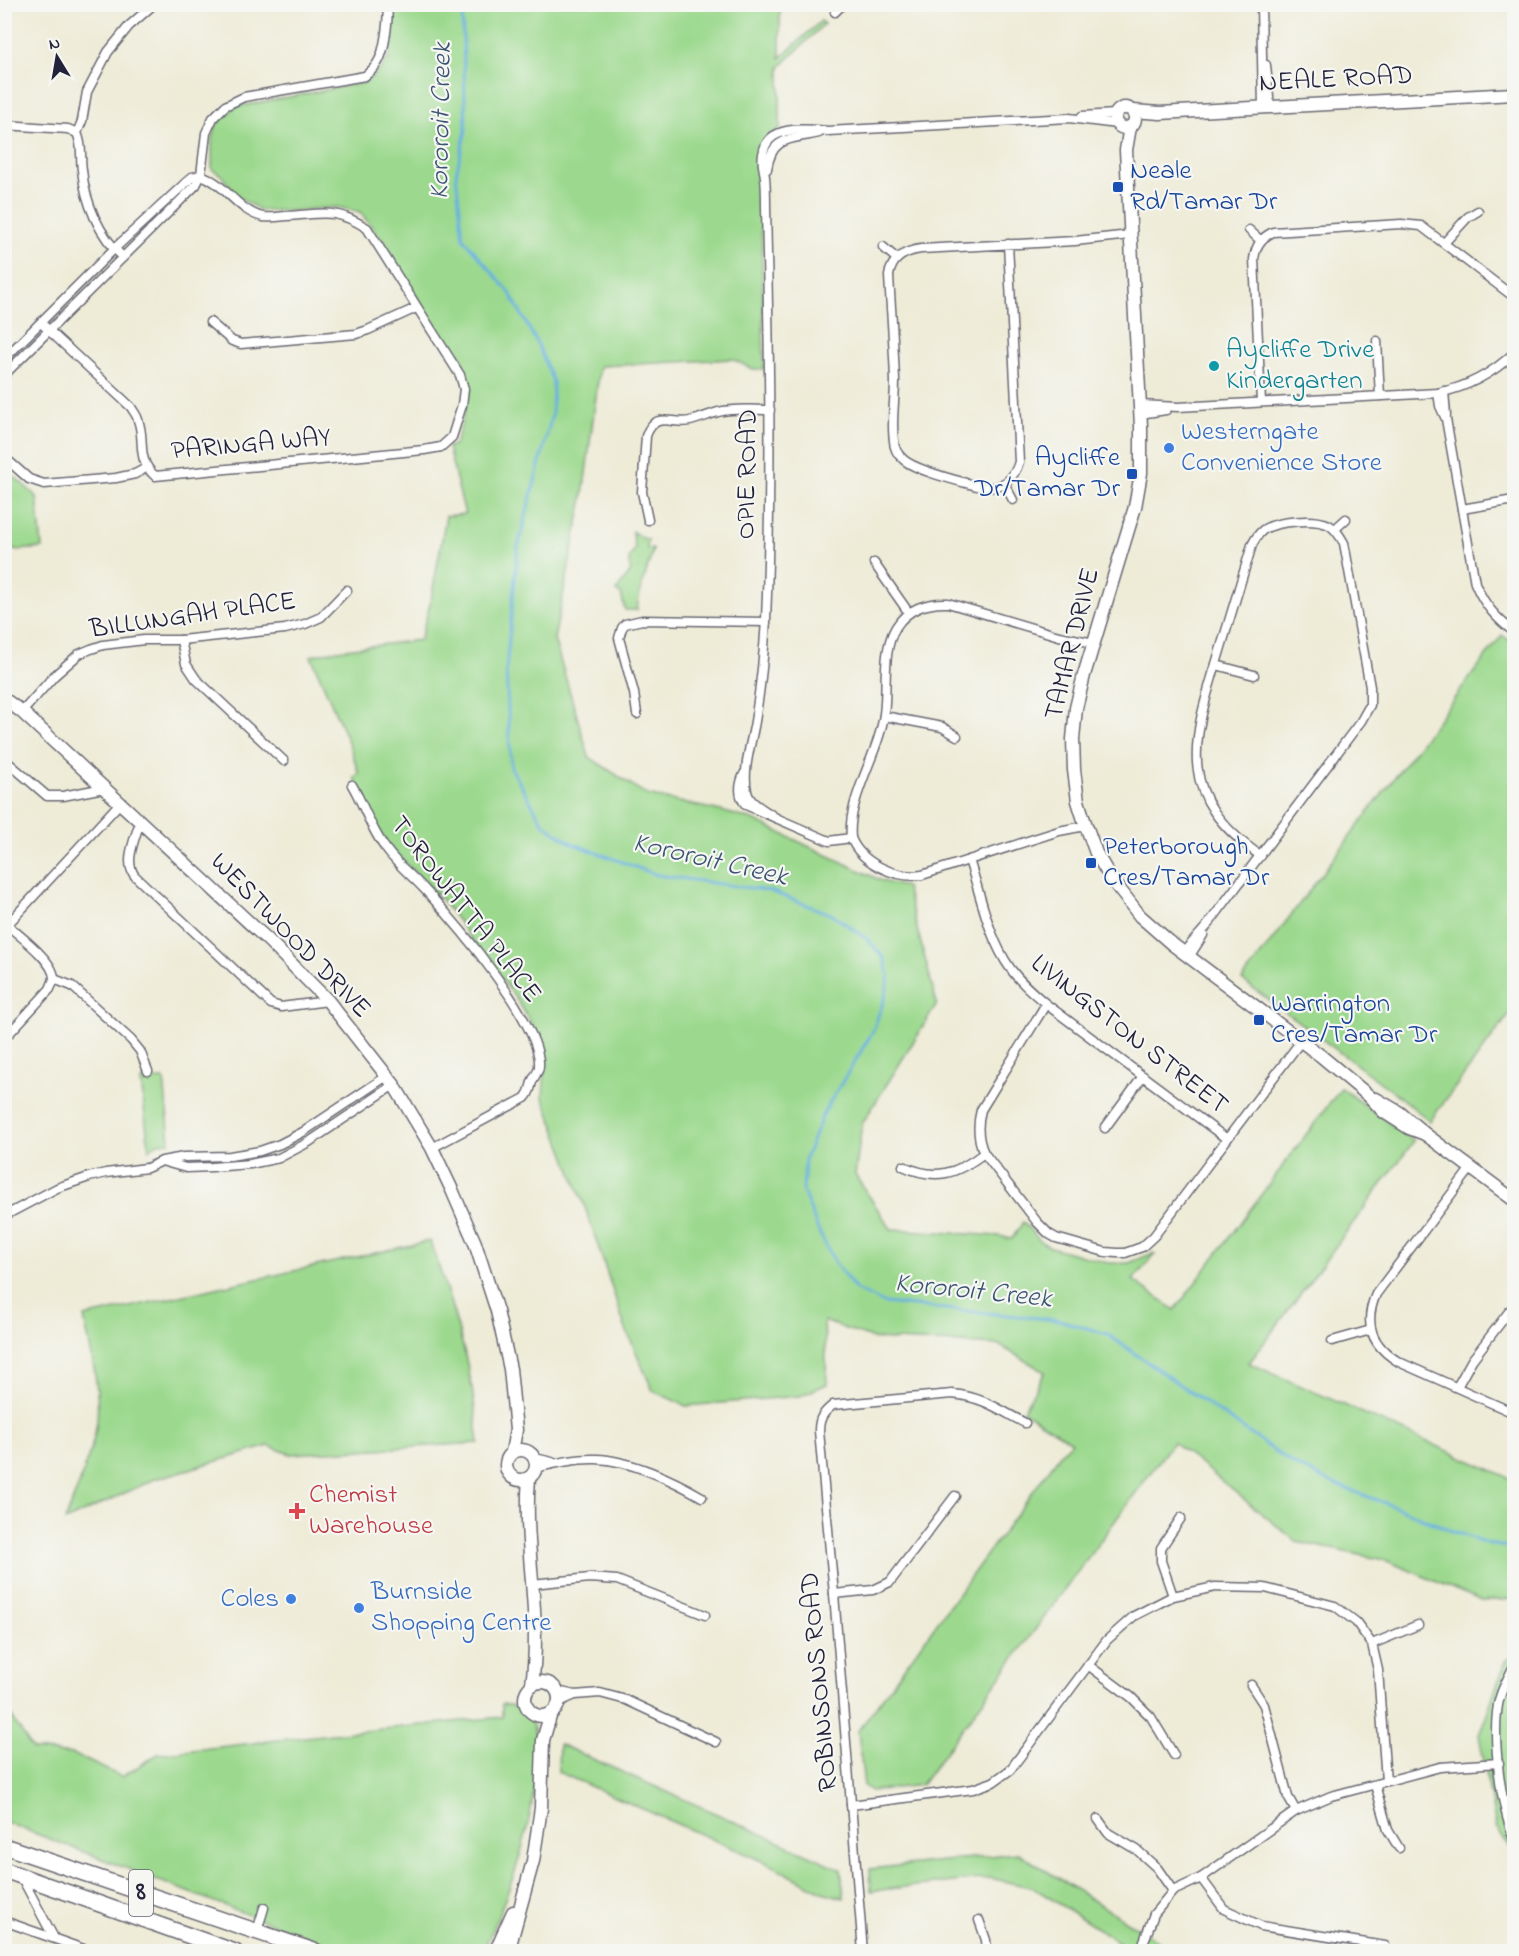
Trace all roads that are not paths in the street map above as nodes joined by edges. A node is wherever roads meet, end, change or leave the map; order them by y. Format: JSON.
{"nodes":[{"id":1,"x":154,"y":4,"type":"edge"},
{"id":2,"x":387,"y":4,"type":"edge"},
{"id":3,"x":843,"y":4,"type":"edge"},
{"id":4,"x":1261,"y":4,"type":"edge"},
{"id":5,"x":835,"y":12,"type":"dead end"},
{"id":6,"x":1515,"y":94,"type":"edge"},
{"id":7,"x":1266,"y":108,"type":"junction"},
{"id":8,"x":1125,"y":120,"type":"junction"},
{"id":9,"x":4,"y":125,"type":"edge"},
{"id":10,"x":77,"y":133,"type":"junction"},
{"id":11,"x":777,"y":139,"type":"joint"},
{"id":12,"x":201,"y":175,"type":"junction"},
{"id":13,"x":1478,"y":211,"type":"dead end"},
{"id":14,"x":1250,"y":230,"type":"dead end"},
{"id":15,"x":1130,"y":238,"type":"junction"},
{"id":16,"x":1260,"y":240,"type":"junction"},
{"id":17,"x":1444,"y":243,"type":"junction"},
{"id":18,"x":1008,"y":244,"type":"junction"},
{"id":19,"x":883,"y":247,"type":"dead end"},
{"id":20,"x":114,"y":249,"type":"junction"},
{"id":21,"x":123,"y":257,"type":"junction"},
{"id":22,"x":897,"y":259,"type":"junction"},
{"id":23,"x":1515,"y":297,"type":"edge"},
{"id":24,"x":416,"y":308,"type":"junction"},
{"id":25,"x":210,"y":322,"type":"dead end"},
{"id":26,"x":41,"y":323,"type":"junction"},
{"id":27,"x":49,"y":331,"type":"junction"},
{"id":28,"x":1377,"y":341,"type":"dead end"},
{"id":29,"x":1515,"y":352,"type":"edge"},
{"id":30,"x":4,"y":359,"type":"edge"},
{"id":31,"x":4,"y":375,"type":"edge"},
{"id":32,"x":1441,"y":392,"type":"junction"},
{"id":33,"x":1380,"y":396,"type":"junction"},
{"id":34,"x":1261,"y":402,"type":"junction"},
{"id":35,"x":770,"y":410,"type":"junction"},
{"id":36,"x":1140,"y":410,"type":"junction"},
{"id":37,"x":4,"y":457,"type":"edge"},
{"id":38,"x":146,"y":468,"type":"junction"},
{"id":39,"x":1004,"y":483,"type":"junction"},
{"id":40,"x":1013,"y":500,"type":"dead end"},
{"id":41,"x":1515,"y":500,"type":"edge"},
{"id":42,"x":1462,"y":509,"type":"junction"},
{"id":43,"x":1346,"y":519,"type":"dead end"},
{"id":44,"x":648,"y":520,"type":"dead end"},
{"id":45,"x":1335,"y":529,"type":"junction"},
{"id":46,"x":874,"y":563,"type":"dead end"},
{"id":47,"x":347,"y":590,"type":"dead end"},
{"id":48,"x":909,"y":613,"type":"junction"},
{"id":49,"x":766,"y":622,"type":"junction"},
{"id":50,"x":1515,"y":632,"type":"edge"},
{"id":51,"x":181,"y":640,"type":"junction"},
{"id":52,"x":1093,"y":646,"type":"junction"},
{"id":53,"x":1216,"y":665,"type":"junction"},
{"id":54,"x":1254,"y":675,"type":"dead end"},
{"id":55,"x":4,"y":699,"type":"edge"},
{"id":56,"x":22,"y":712,"type":"junction"},
{"id":57,"x":637,"y":714,"type":"dead end"},
{"id":58,"x":884,"y":716,"type":"junction"},
{"id":59,"x":957,"y":736,"type":"dead end"},
{"id":60,"x":4,"y":759,"type":"edge"},
{"id":61,"x":284,"y":760,"type":"dead end"},
{"id":62,"x":352,"y":785,"type":"dead end"},
{"id":63,"x":104,"y":788,"type":"junction"},
{"id":64,"x":120,"y":803,"type":"junction"},
{"id":65,"x":140,"y":821,"type":"junction"},
{"id":66,"x":1084,"y":823,"type":"junction"},
{"id":67,"x":851,"y":838,"type":"junction"},
{"id":68,"x":1261,"y":856,"type":"junction"},
{"id":69,"x":969,"y":861,"type":"junction"},
{"id":70,"x":6,"y":924,"type":"edge"},
{"id":71,"x":1187,"y":955,"type":"junction"},
{"id":72,"x":54,"y":979,"type":"junction"},
{"id":73,"x":328,"y":1001,"type":"junction"},
{"id":74,"x":1046,"y":1004,"type":"junction"},
{"id":75,"x":4,"y":1039,"type":"edge"},
{"id":76,"x":1301,"y":1041,"type":"junction"},
{"id":77,"x":148,"y":1071,"type":"dead end"},
{"id":78,"x":1143,"y":1076,"type":"junction"},
{"id":79,"x":390,"y":1080,"type":"junction"},
{"id":80,"x":1105,"y":1128,"type":"dead end"},
{"id":81,"x":1227,"y":1139,"type":"junction"},
{"id":82,"x":432,"y":1148,"type":"junction"},
{"id":83,"x":984,"y":1153,"type":"junction"},
{"id":84,"x":162,"y":1161,"type":"junction"},
{"id":85,"x":903,"y":1166,"type":"dead end"},
{"id":86,"x":1471,"y":1168,"type":"junction"},
{"id":87,"x":1515,"y":1200,"type":"edge"},
{"id":88,"x":4,"y":1216,"type":"edge"},
{"id":89,"x":1511,"y":1309,"type":"dead end"},
{"id":90,"x":1371,"y":1330,"type":"junction"},
{"id":91,"x":1332,"y":1341,"type":"dead end"},
{"id":92,"x":1456,"y":1387,"type":"junction"},
{"id":93,"x":1515,"y":1413,"type":"edge"},
{"id":94,"x":1024,"y":1423,"type":"dead end"},
{"id":95,"x":516,"y":1430,"type":"junction"},
{"id":96,"x":512,"y":1452,"type":"junction"},
{"id":97,"x":529,"y":1467,"type":"junction"},
{"id":98,"x":956,"y":1496,"type":"dead end"},
{"id":99,"x":702,"y":1497,"type":"dead end"},
{"id":100,"x":1180,"y":1518,"type":"dead end"},
{"id":101,"x":532,"y":1584,"type":"junction"},
{"id":102,"x":834,"y":1594,"type":"junction"},
{"id":103,"x":1173,"y":1596,"type":"junction"},
{"id":104,"x":705,"y":1615,"type":"dead end"},
{"id":105,"x":1418,"y":1625,"type":"dead end"},
{"id":106,"x":1372,"y":1644,"type":"junction"},
{"id":107,"x":536,"y":1657,"type":"junction"},
{"id":108,"x":1089,"y":1665,"type":"junction"},
{"id":109,"x":1515,"y":1666,"type":"edge"},
{"id":110,"x":532,"y":1684,"type":"junction"},
{"id":111,"x":1251,"y":1685,"type":"dead end"},
{"id":112,"x":554,"y":1692,"type":"junction"},
{"id":113,"x":531,"y":1712,"type":"junction"},
{"id":114,"x":551,"y":1713,"type":"junction"},
{"id":115,"x":543,"y":1740,"type":"junction"},
{"id":116,"x":716,"y":1742,"type":"dead end"},
{"id":117,"x":1174,"y":1755,"type":"dead end"},
{"id":118,"x":1499,"y":1763,"type":"junction"},
{"id":119,"x":1386,"y":1781,"type":"junction"},
{"id":120,"x":1375,"y":1785,"type":"junction"},
{"id":121,"x":851,"y":1805,"type":"junction"},
{"id":122,"x":1296,"y":1811,"type":"junction"},
{"id":123,"x":1098,"y":1819,"type":"dead end"},
{"id":124,"x":1515,"y":1839,"type":"edge"},
{"id":125,"x":4,"y":1846,"type":"edge"},
{"id":126,"x":1399,"y":1848,"type":"dead end"},
{"id":127,"x":4,"y":1870,"type":"edge"},
{"id":128,"x":21,"y":1876,"type":"junction"},
{"id":129,"x":1201,"y":1878,"type":"junction"},
{"id":130,"x":1173,"y":1891,"type":"junction"},
{"id":131,"x":522,"y":1896,"type":"junction"},
{"id":132,"x":264,"y":1908,"type":"dead end"},
{"id":133,"x":979,"y":1920,"type":"dead end"},
{"id":134,"x":4,"y":1922,"type":"edge"},
{"id":135,"x":257,"y":1931,"type":"junction"},
{"id":136,"x":54,"y":1938,"type":"junction"},
{"id":137,"x":1385,"y":1946,"type":"dead end"},
{"id":138,"x":92,"y":1952,"type":"edge"},
{"id":139,"x":235,"y":1952,"type":"edge"},
{"id":140,"x":317,"y":1952,"type":"edge"},
{"id":141,"x":495,"y":1952,"type":"edge"},
{"id":142,"x":508,"y":1952,"type":"edge"},
{"id":143,"x":863,"y":1952,"type":"edge"},
{"id":144,"x":987,"y":1952,"type":"edge"},
{"id":145,"x":1140,"y":1952,"type":"edge"}],
"edges":[{"from":1,"to":10,"type":"street"},
{"from":2,"to":12,"type":"street"},
{"from":3,"to":5,"type":"street"},
{"from":4,"to":7,"type":"street"},
{"from":6,"to":7,"type":"street","name":"NEALE ROAD"},
{"from":7,"to":8,"type":"street","name":"NEALE ROAD"},
{"from":8,"to":11,"type":"street","name":"NEALE ROAD"},
{"from":8,"to":15,"type":"street","name":"TAMAR DRIVE"},
{"from":9,"to":10,"type":"street"},
{"from":10,"to":20,"type":"street"},
{"from":11,"to":35,"type":"street","name":"OPIE ROAD"},
{"from":12,"to":20,"type":"street"},
{"from":12,"to":21,"type":"street"},
{"from":12,"to":24,"type":"street"},
{"from":13,"to":17,"type":"street"},
{"from":14,"to":16,"type":"street"},
{"from":15,"to":18,"type":"street"},
{"from":15,"to":36,"type":"street","name":"TAMAR DRIVE"},
{"from":16,"to":17,"type":"street"},
{"from":16,"to":34,"type":"street"},
{"from":17,"to":23,"type":"street"},
{"from":18,"to":22,"type":"street"},
{"from":18,"to":39,"type":"street"},
{"from":19,"to":22,"type":"street"},
{"from":20,"to":21,"type":"street"},
{"from":20,"to":26,"type":"street"},
{"from":21,"to":27,"type":"street"},
{"from":22,"to":39,"type":"street"},
{"from":24,"to":25,"type":"street"},
{"from":24,"to":38,"type":"street","name":"PARINGA WAY"},
{"from":26,"to":27,"type":"street","name":"PARINGA WAY"},
{"from":26,"to":30,"type":"street"},
{"from":27,"to":31,"type":"street"},
{"from":27,"to":38,"type":"street","name":"PARINGA WAY"},
{"from":28,"to":33,"type":"street"},
{"from":29,"to":32,"type":"street"},
{"from":32,"to":33,"type":"street"},
{"from":32,"to":42,"type":"street"},
{"from":33,"to":34,"type":"street"},
{"from":34,"to":36,"type":"street"},
{"from":35,"to":44,"type":"street"},
{"from":35,"to":49,"type":"street","name":"OPIE ROAD"},
{"from":36,"to":52,"type":"street","name":"TAMAR DRIVE"},
{"from":37,"to":38,"type":"street"},
{"from":39,"to":40,"type":"street"},
{"from":41,"to":42,"type":"street"},
{"from":42,"to":50,"type":"street"},
{"from":43,"to":45,"type":"street"},
{"from":45,"to":53,"type":"street"},
{"from":45,"to":68,"type":"street"},
{"from":46,"to":48,"type":"street"},
{"from":47,"to":51,"type":"street","name":"BILLUNGAH PLACE"},
{"from":48,"to":52,"type":"street"},
{"from":48,"to":58,"type":"street"},
{"from":49,"to":57,"type":"street"},
{"from":49,"to":67,"type":"street","name":"OPIE ROAD"},
{"from":51,"to":56,"type":"street","name":"BILLUNGAH PLACE"},
{"from":51,"to":61,"type":"street"},
{"from":52,"to":66,"type":"street","name":"TAMAR DRIVE"},
{"from":53,"to":54,"type":"street"},
{"from":53,"to":68,"type":"street"},
{"from":55,"to":56,"type":"street","name":"WESTWOOD DRIVE"},
{"from":56,"to":63,"type":"street","name":"WESTWOOD DRIVE"},
{"from":58,"to":59,"type":"street"},
{"from":58,"to":67,"type":"street"},
{"from":60,"to":63,"type":"street"},
{"from":62,"to":82,"type":"street","name":"TOROWATTA PLACE"},
{"from":63,"to":64,"type":"street","name":"WESTWOOD DRIVE"},
{"from":64,"to":65,"type":"street","name":"WESTWOOD DRIVE"},
{"from":64,"to":70,"type":"street"},
{"from":65,"to":73,"type":"street","name":"WESTWOOD DRIVE"},
{"from":65,"to":73,"type":"street"},
{"from":66,"to":69,"type":"street"},
{"from":66,"to":71,"type":"street","name":"TAMAR DRIVE"},
{"from":67,"to":69,"type":"street"},
{"from":68,"to":71,"type":"street"},
{"from":69,"to":74,"type":"street","name":"LIVINGSTON STREET"},
{"from":70,"to":72,"type":"street"},
{"from":71,"to":76,"type":"street","name":"TAMAR DRIVE"},
{"from":72,"to":75,"type":"street"},
{"from":72,"to":77,"type":"street"},
{"from":73,"to":79,"type":"street","name":"WESTWOOD DRIVE"},
{"from":74,"to":78,"type":"street","name":"LIVINGSTON STREET"},
{"from":74,"to":83,"type":"street"},
{"from":76,"to":81,"type":"street"},
{"from":76,"to":86,"type":"street","name":"TAMAR DRIVE"},
{"from":78,"to":80,"type":"street"},
{"from":78,"to":81,"type":"street","name":"LIVINGSTON STREET"},
{"from":79,"to":82,"type":"street","name":"WESTWOOD DRIVE"},
{"from":79,"to":84,"type":"street"},
{"from":79,"to":84,"type":"street"},
{"from":81,"to":83,"type":"street"},
{"from":82,"to":95,"type":"street","name":"WESTWOOD DRIVE"},
{"from":83,"to":85,"type":"street"},
{"from":84,"to":88,"type":"street"},
{"from":86,"to":87,"type":"street","name":"TAMAR DRIVE"},
{"from":86,"to":90,"type":"street"},
{"from":89,"to":92,"type":"street"},
{"from":90,"to":91,"type":"street"},
{"from":90,"to":92,"type":"street"},
{"from":92,"to":93,"type":"street"},
{"from":94,"to":102,"type":"street","name":"ROBINSONS ROAD"},
{"from":95,"to":96,"type":"street","name":"WESTWOOD DRIVE"},
{"from":95,"to":97,"type":"street","name":"WESTWOOD DRIVE"},
{"from":96,"to":97,"type":"street"},
{"from":96,"to":97,"type":"street","name":"WESTWOOD DRIVE"},
{"from":97,"to":99,"type":"street"},
{"from":97,"to":101,"type":"street"},
{"from":98,"to":102,"type":"street"},
{"from":100,"to":103,"type":"street"},
{"from":101,"to":104,"type":"street"},
{"from":101,"to":107,"type":"street"},
{"from":102,"to":121,"type":"street","name":"ROBINSONS ROAD"},
{"from":103,"to":106,"type":"street"},
{"from":103,"to":108,"type":"street"},
{"from":105,"to":106,"type":"street"},
{"from":106,"to":119,"type":"street"},
{"from":107,"to":110,"type":"street"},
{"from":107,"to":112,"type":"street"},
{"from":108,"to":117,"type":"street"},
{"from":108,"to":121,"type":"street"},
{"from":109,"to":118,"type":"street"},
{"from":110,"to":112,"type":"street"},
{"from":110,"to":113,"type":"street"},
{"from":111,"to":122,"type":"street"},
{"from":112,"to":114,"type":"street"},
{"from":112,"to":116,"type":"street"},
{"from":113,"to":114,"type":"street"},
{"from":113,"to":115,"type":"street"},
{"from":114,"to":115,"type":"street"},
{"from":115,"to":131,"type":"street"},
{"from":118,"to":119,"type":"street"},
{"from":118,"to":124,"type":"street"},
{"from":119,"to":120,"type":"street"},
{"from":120,"to":122,"type":"street"},
{"from":120,"to":126,"type":"street"},
{"from":121,"to":143,"type":"street","name":"ROBINSONS ROAD"},
{"from":122,"to":129,"type":"street"},
{"from":123,"to":130,"type":"street"},
{"from":125,"to":135,"type":"highway","number":"8"},
{"from":127,"to":128,"type":"highway","number":"8"},
{"from":128,"to":136,"type":"street"},
{"from":128,"to":139,"type":"highway","number":"8"},
{"from":129,"to":130,"type":"street"},
{"from":129,"to":137,"type":"street"},
{"from":130,"to":145,"type":"street"},
{"from":131,"to":141,"type":"street"},
{"from":131,"to":142,"type":"street"},
{"from":132,"to":135,"type":"street"},
{"from":133,"to":144,"type":"street"},
{"from":134,"to":136,"type":"street"},
{"from":135,"to":140,"type":"highway","number":"8"},
{"from":136,"to":138,"type":"street"}]}
